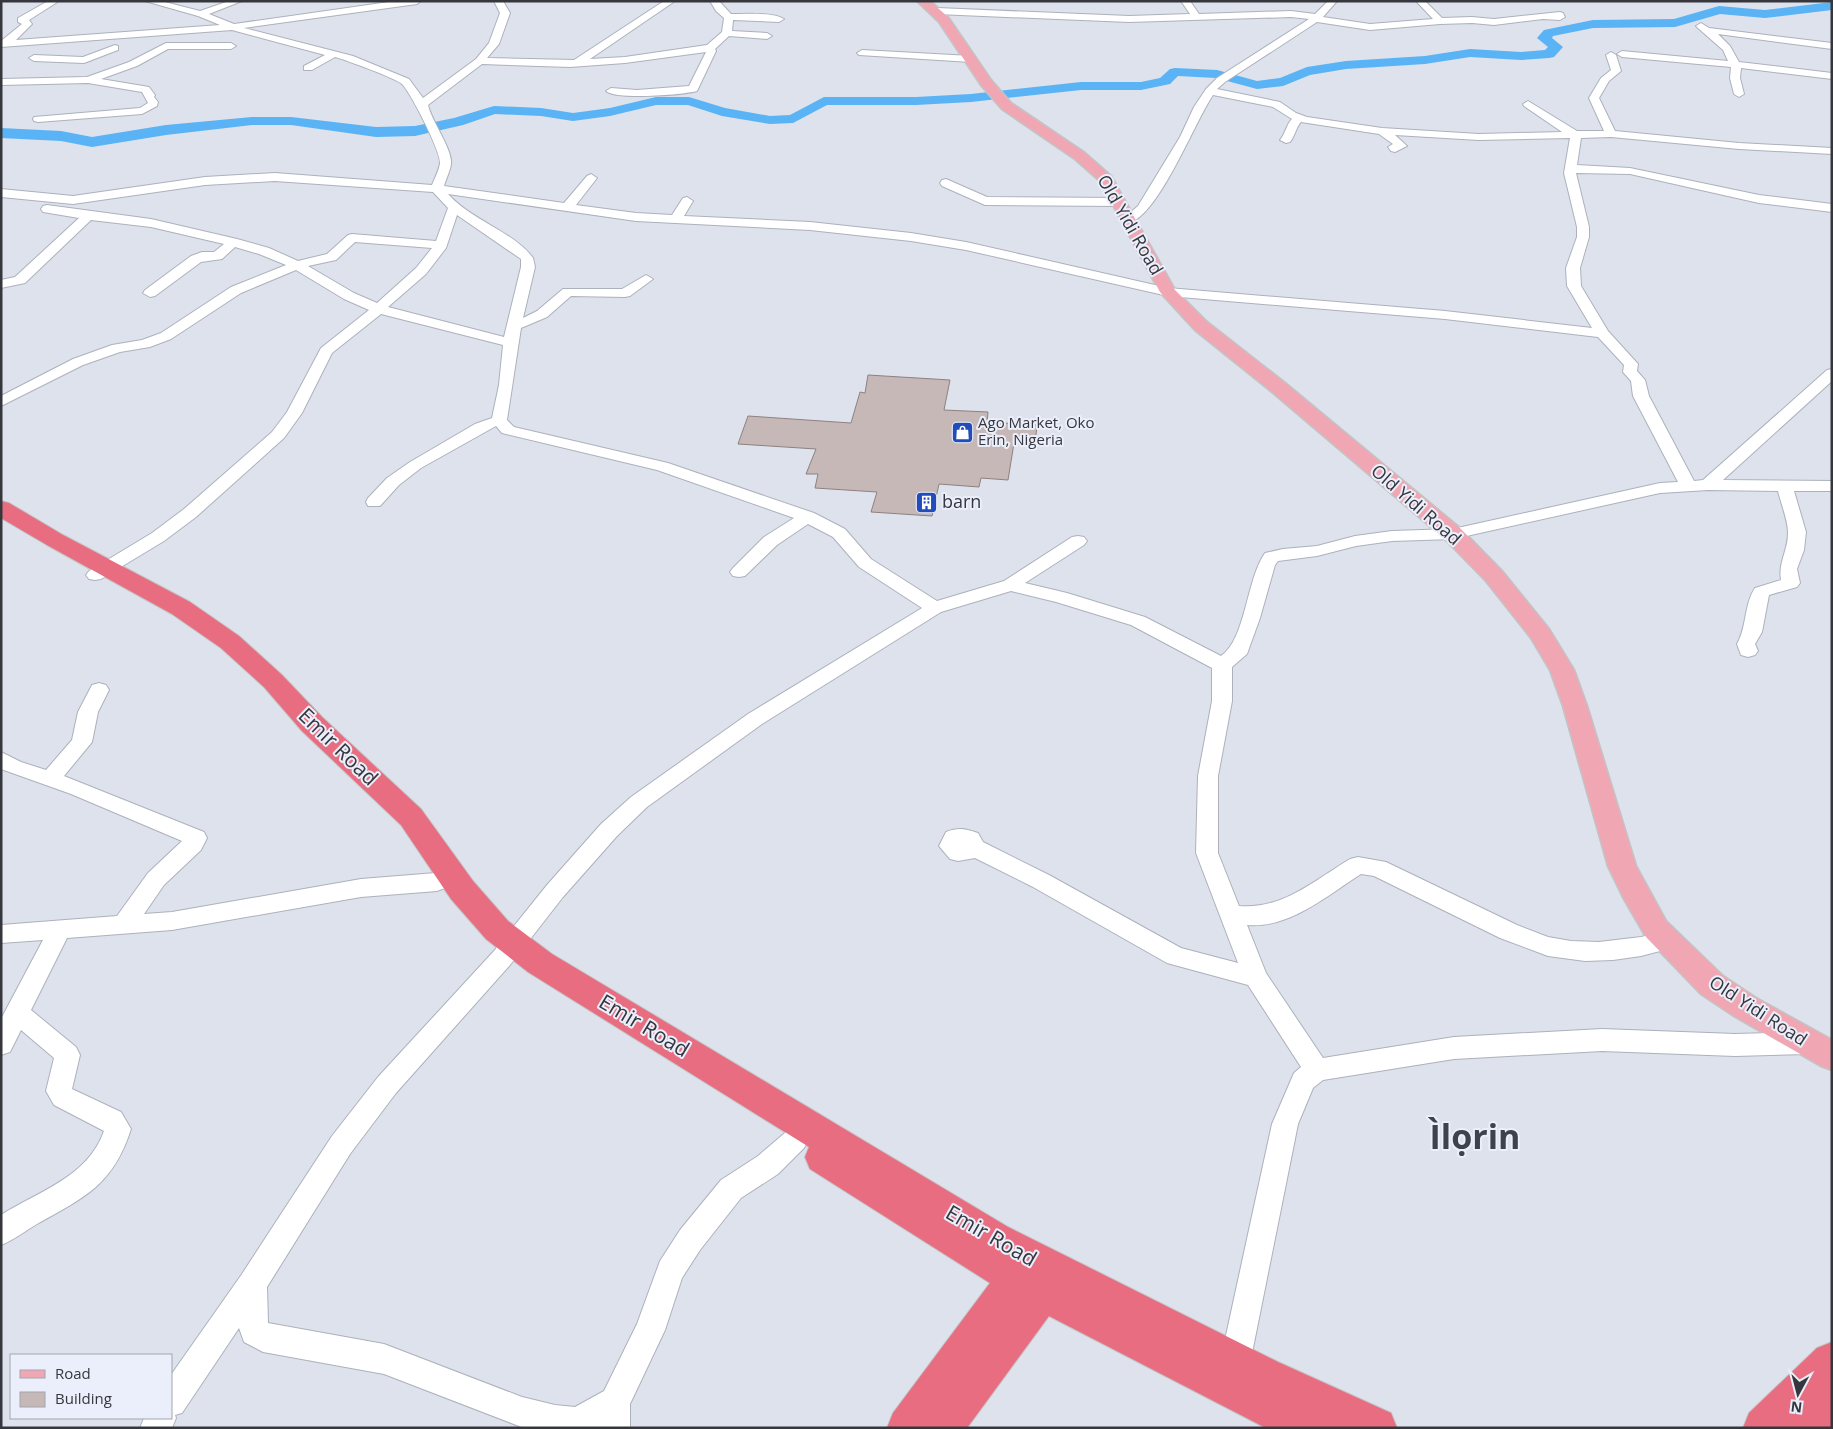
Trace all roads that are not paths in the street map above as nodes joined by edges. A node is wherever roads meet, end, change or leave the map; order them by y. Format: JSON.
{"nodes":[{"id":1,"x":55,"y":1,"type":"edge"},
{"id":2,"x":149,"y":1,"type":"edge"},
{"id":3,"x":238,"y":1,"type":"edge"},
{"id":4,"x":416,"y":1,"type":"edge"},
{"id":5,"x":498,"y":1,"type":"edge"},
{"id":6,"x":671,"y":1,"type":"edge"},
{"id":7,"x":714,"y":1,"type":"edge"},
{"id":8,"x":922,"y":1,"type":"edge"},
{"id":9,"x":1185,"y":1,"type":"edge"},
{"id":10,"x":1333,"y":1,"type":"edge"},
{"id":11,"x":1420,"y":1,"type":"edge"},
{"id":12,"x":311,"y":5,"type":"dead end"},
{"id":13,"x":1545,"y":5,"type":"dead end"},
{"id":14,"x":938,"y":11,"type":"junction"},
{"id":15,"x":201,"y":14,"type":"junction"},
{"id":16,"x":729,"y":17,"type":"junction"},
{"id":17,"x":304,"y":18,"type":"junction"},
{"id":18,"x":1197,"y":18,"type":"junction"},
{"id":19,"x":1317,"y":18,"type":"junction"},
{"id":20,"x":779,"y":19,"type":"dead end"},
{"id":21,"x":1440,"y":21,"type":"junction"},
{"id":22,"x":232,"y":27,"type":"junction"},
{"id":23,"x":242,"y":31,"type":"junction"},
{"id":24,"x":727,"y":33,"type":"junction"},
{"id":25,"x":767,"y":36,"type":"dead end"},
{"id":26,"x":52,"y":39,"type":"junction"},
{"id":27,"x":4,"y":44,"type":"edge"},
{"id":28,"x":212,"y":46,"type":"junction"},
{"id":29,"x":231,"y":46,"type":"dead end"},
{"id":30,"x":1832,"y":46,"type":"edge"},
{"id":31,"x":115,"y":48,"type":"dead end"},
{"id":32,"x":710,"y":48,"type":"junction"},
{"id":33,"x":862,"y":52,"type":"dead end"},
{"id":34,"x":333,"y":54,"type":"junction"},
{"id":35,"x":971,"y":59,"type":"junction"},
{"id":36,"x":480,"y":61,"type":"junction"},
{"id":37,"x":578,"y":62,"type":"junction"},
{"id":38,"x":26,"y":64,"type":"junction"},
{"id":39,"x":1734,"y":64,"type":"junction"},
{"id":40,"x":308,"y":68,"type":"dead end"},
{"id":41,"x":1832,"y":76,"type":"edge"},
{"id":42,"x":88,"y":80,"type":"junction"},
{"id":43,"x":1,"y":81,"type":"edge"},
{"id":44,"x":611,"y":91,"type":"dead end"},
{"id":45,"x":1210,"y":91,"type":"junction"},
{"id":46,"x":1739,"y":94,"type":"dead end"},
{"id":47,"x":422,"y":104,"type":"junction"},
{"id":48,"x":1528,"y":104,"type":"dead end"},
{"id":49,"x":1299,"y":118,"type":"junction"},
{"id":50,"x":38,"y":119,"type":"dead end"},
{"id":51,"x":1382,"y":131,"type":"junction"},
{"id":52,"x":1611,"y":134,"type":"junction"},
{"id":53,"x":1576,"y":136,"type":"junction"},
{"id":54,"x":1286,"y":140,"type":"dead end"},
{"id":55,"x":1396,"y":149,"type":"dead end"},
{"id":56,"x":1832,"y":151,"type":"edge"},
{"id":57,"x":1570,"y":168,"type":"junction"},
{"id":58,"x":591,"y":178,"type":"dead end"},
{"id":59,"x":946,"y":183,"type":"dead end"},
{"id":60,"x":437,"y":189,"type":"junction"},
{"id":61,"x":1,"y":193,"type":"edge"},
{"id":62,"x":32,"y":197,"type":"junction"},
{"id":63,"x":687,"y":201,"type":"dead end"},
{"id":64,"x":454,"y":208,"type":"junction"},
{"id":65,"x":567,"y":208,"type":"junction"},
{"id":66,"x":1832,"y":208,"type":"edge"},
{"id":67,"x":1124,"y":210,"type":"junction"},
{"id":68,"x":88,"y":216,"type":"junction"},
{"id":69,"x":676,"y":219,"type":"junction"},
{"id":70,"x":233,"y":242,"type":"junction"},
{"id":71,"x":440,"y":244,"type":"junction"},
{"id":72,"x":297,"y":264,"type":"junction"},
{"id":73,"x":646,"y":279,"type":"dead end"},
{"id":74,"x":1,"y":284,"type":"edge"},
{"id":75,"x":1168,"y":292,"type":"junction"},
{"id":76,"x":150,"y":293,"type":"dead end"},
{"id":77,"x":379,"y":309,"type":"junction"},
{"id":78,"x":515,"y":325,"type":"junction"},
{"id":79,"x":1602,"y":333,"type":"junction"},
{"id":80,"x":510,"y":343,"type":"junction"},
{"id":81,"x":1832,"y":373,"type":"edge"},
{"id":82,"x":1,"y":402,"type":"edge"},
{"id":83,"x":499,"y":421,"type":"junction"},
{"id":84,"x":1708,"y":485,"type":"junction"},
{"id":85,"x":1688,"y":486,"type":"junction"},
{"id":86,"x":1832,"y":486,"type":"edge"},
{"id":87,"x":1785,"y":487,"type":"junction"},
{"id":88,"x":374,"y":502,"type":"dead end"},
{"id":89,"x":1,"y":508,"type":"edge"},
{"id":90,"x":808,"y":517,"type":"junction"},
{"id":91,"x":1,"y":524,"type":"edge"},
{"id":92,"x":1453,"y":534,"type":"junction"},
{"id":93,"x":1078,"y":541,"type":"dead end"},
{"id":94,"x":101,"y":572,"type":"junction"},
{"id":95,"x":739,"y":572,"type":"dead end"},
{"id":96,"x":1010,"y":585,"type":"junction"},
{"id":97,"x":935,"y":608,"type":"junction"},
{"id":98,"x":1748,"y":651,"type":"dead end"},
{"id":99,"x":1222,"y":665,"type":"junction"},
{"id":100,"x":98,"y":690,"type":"dead end"},
{"id":101,"x":1,"y":759,"type":"edge"},
{"id":102,"x":50,"y":779,"type":"junction"},
{"id":103,"x":972,"y":847,"type":"dead end"},
{"id":104,"x":445,"y":879,"type":"junction"},
{"id":105,"x":1231,"y":914,"type":"junction"},
{"id":106,"x":123,"y":925,"type":"junction"},
{"id":107,"x":60,"y":930,"type":"junction"},
{"id":108,"x":1,"y":934,"type":"edge"},
{"id":109,"x":1667,"y":940,"type":"junction"},
{"id":110,"x":507,"y":951,"type":"junction"},
{"id":111,"x":1256,"y":977,"type":"junction"},
{"id":112,"x":17,"y":1013,"type":"junction"},
{"id":113,"x":1808,"y":1043,"type":"junction"},
{"id":114,"x":1,"y":1044,"type":"edge"},
{"id":115,"x":1832,"y":1056,"type":"edge"},
{"id":116,"x":1317,"y":1070,"type":"junction"},
{"id":117,"x":795,"y":1140,"type":"junction"},
{"id":118,"x":1,"y":1232,"type":"edge"},
{"id":119,"x":1037,"y":1276,"type":"junction"},
{"id":120,"x":252,"y":1284,"type":"junction"},
{"id":121,"x":1235,"y":1363,"type":"junction"},
{"id":122,"x":1832,"y":1363,"type":"edge"},
{"id":123,"x":172,"y":1401,"type":"edge"},
{"id":124,"x":1832,"y":1404,"type":"edge"},
{"id":125,"x":615,"y":1415,"type":"edge"},
{"id":126,"x":908,"y":1428,"type":"edge"},
{"id":127,"x":941,"y":1428,"type":"edge"},
{"id":128,"x":1311,"y":1428,"type":"edge"},
{"id":129,"x":1376,"y":1428,"type":"edge"},
{"id":130,"x":1764,"y":1428,"type":"edge"},
{"id":131,"x":1808,"y":1428,"type":"edge"}],
"edges":[{"from":1,"to":27,"type":"street"},
{"from":2,"to":15,"type":"street"},
{"from":3,"to":15,"type":"street"},
{"from":4,"to":17,"type":"street"},
{"from":5,"to":36,"type":"street"},
{"from":6,"to":37,"type":"street"},
{"from":7,"to":16,"type":"street"},
{"from":8,"to":14,"type":"main road","name":"Old Yidi Road"},
{"from":9,"to":18,"type":"street"},
{"from":10,"to":19,"type":"street"},
{"from":11,"to":21,"type":"street"},
{"from":12,"to":17,"type":"street"},
{"from":13,"to":21,"type":"street"},
{"from":14,"to":18,"type":"street"},
{"from":14,"to":35,"type":"main road","name":"Old Yidi Road"},
{"from":15,"to":22,"type":"street"},
{"from":16,"to":20,"type":"street"},
{"from":16,"to":24,"type":"street"},
{"from":17,"to":22,"type":"street"},
{"from":18,"to":19,"type":"street"},
{"from":19,"to":21,"type":"street"},
{"from":19,"to":45,"type":"street"},
{"from":22,"to":23,"type":"street"},
{"from":22,"to":26,"type":"street"},
{"from":23,"to":28,"type":"street"},
{"from":23,"to":34,"type":"street"},
{"from":24,"to":25,"type":"street"},
{"from":24,"to":32,"type":"street"},
{"from":26,"to":27,"type":"street"},
{"from":26,"to":38,"type":"street"},
{"from":28,"to":29,"type":"street"},
{"from":28,"to":42,"type":"street"},
{"from":30,"to":39,"type":"street"},
{"from":31,"to":38,"type":"street"},
{"from":32,"to":37,"type":"street"},
{"from":32,"to":44,"type":"street"},
{"from":33,"to":35,"type":"street"},
{"from":34,"to":40,"type":"street"},
{"from":34,"to":47,"type":"street"},
{"from":35,"to":67,"type":"main road","name":"Old Yidi Road"},
{"from":36,"to":37,"type":"street"},
{"from":36,"to":47,"type":"street"},
{"from":38,"to":43,"type":"street"},
{"from":39,"to":41,"type":"street"},
{"from":39,"to":46,"type":"street"},
{"from":39,"to":52,"type":"street"},
{"from":42,"to":43,"type":"street"},
{"from":42,"to":50,"type":"street"},
{"from":45,"to":49,"type":"street"},
{"from":45,"to":67,"type":"street"},
{"from":47,"to":60,"type":"street"},
{"from":48,"to":53,"type":"street"},
{"from":49,"to":51,"type":"street"},
{"from":49,"to":54,"type":"street"},
{"from":51,"to":53,"type":"street"},
{"from":51,"to":55,"type":"street"},
{"from":52,"to":53,"type":"street"},
{"from":52,"to":56,"type":"street"},
{"from":53,"to":57,"type":"street"},
{"from":57,"to":66,"type":"street"},
{"from":57,"to":79,"type":"street"},
{"from":58,"to":65,"type":"street"},
{"from":59,"to":67,"type":"street"},
{"from":60,"to":62,"type":"street"},
{"from":60,"to":64,"type":"street"},
{"from":60,"to":65,"type":"street"},
{"from":61,"to":62,"type":"street"},
{"from":62,"to":68,"type":"street"},
{"from":63,"to":69,"type":"street"},
{"from":64,"to":71,"type":"street"},
{"from":64,"to":78,"type":"street"},
{"from":65,"to":69,"type":"street"},
{"from":67,"to":75,"type":"main road","name":"Old Yidi Road"},
{"from":68,"to":70,"type":"street"},
{"from":68,"to":74,"type":"street"},
{"from":69,"to":75,"type":"street"},
{"from":70,"to":72,"type":"street"},
{"from":70,"to":76,"type":"street"},
{"from":71,"to":72,"type":"street"},
{"from":71,"to":77,"type":"street"},
{"from":72,"to":77,"type":"street"},
{"from":72,"to":82,"type":"street"},
{"from":73,"to":78,"type":"street"},
{"from":75,"to":79,"type":"street"},
{"from":75,"to":92,"type":"main road","name":"Old Yidi Road"},
{"from":77,"to":80,"type":"street"},
{"from":77,"to":94,"type":"street"},
{"from":78,"to":80,"type":"street"},
{"from":79,"to":85,"type":"street"},
{"from":80,"to":83,"type":"street"},
{"from":81,"to":84,"type":"street"},
{"from":83,"to":88,"type":"street"},
{"from":83,"to":90,"type":"street"},
{"from":84,"to":85,"type":"street"},
{"from":84,"to":87,"type":"street"},
{"from":85,"to":92,"type":"street"},
{"from":86,"to":87,"type":"street"},
{"from":87,"to":98,"type":"street"},
{"from":89,"to":94,"type":"highway","name":"Emir Road"},
{"from":90,"to":95,"type":"street"},
{"from":90,"to":97,"type":"street"},
{"from":91,"to":94,"type":"highway","name":"Emir Road"},
{"from":92,"to":99,"type":"street"},
{"from":92,"to":109,"type":"main road","name":"Old Yidi Road"},
{"from":93,"to":96,"type":"street"},
{"from":94,"to":104,"type":"highway","name":"Emir Road"},
{"from":96,"to":97,"type":"street"},
{"from":96,"to":99,"type":"street"},
{"from":97,"to":110,"type":"street"},
{"from":99,"to":105,"type":"street"},
{"from":100,"to":102,"type":"street"},
{"from":101,"to":102,"type":"street"},
{"from":102,"to":106,"type":"street"},
{"from":103,"to":111,"type":"street"},
{"from":104,"to":106,"type":"street"},
{"from":104,"to":110,"type":"highway","name":"Emir Road"},
{"from":105,"to":109,"type":"street"},
{"from":105,"to":111,"type":"street"},
{"from":106,"to":107,"type":"street"},
{"from":107,"to":108,"type":"street"},
{"from":107,"to":112,"type":"street"},
{"from":109,"to":113,"type":"main road","name":"Old Yidi Road"},
{"from":110,"to":117,"type":"highway","name":"Emir Road"},
{"from":110,"to":119,"type":"highway","name":"Emir Road"},
{"from":110,"to":120,"type":"street"},
{"from":111,"to":116,"type":"street"},
{"from":112,"to":114,"type":"street"},
{"from":112,"to":118,"type":"street"},
{"from":113,"to":115,"type":"main road","name":"Old Yidi Road"},
{"from":113,"to":116,"type":"street"},
{"from":116,"to":121,"type":"street"},
{"from":117,"to":119,"type":"highway","name":"Emir Road"},
{"from":117,"to":125,"type":"street"},
{"from":119,"to":121,"type":"highway","name":"Emir Road"},
{"from":119,"to":126,"type":"highway"},
{"from":119,"to":127,"type":"highway"},
{"from":119,"to":128,"type":"highway","name":"Emir Road"},
{"from":120,"to":123,"type":"street"},
{"from":120,"to":125,"type":"street"},
{"from":121,"to":129,"type":"highway","name":"Emir Road"},
{"from":122,"to":130,"type":"highway"},
{"from":124,"to":131,"type":"highway"}]}
